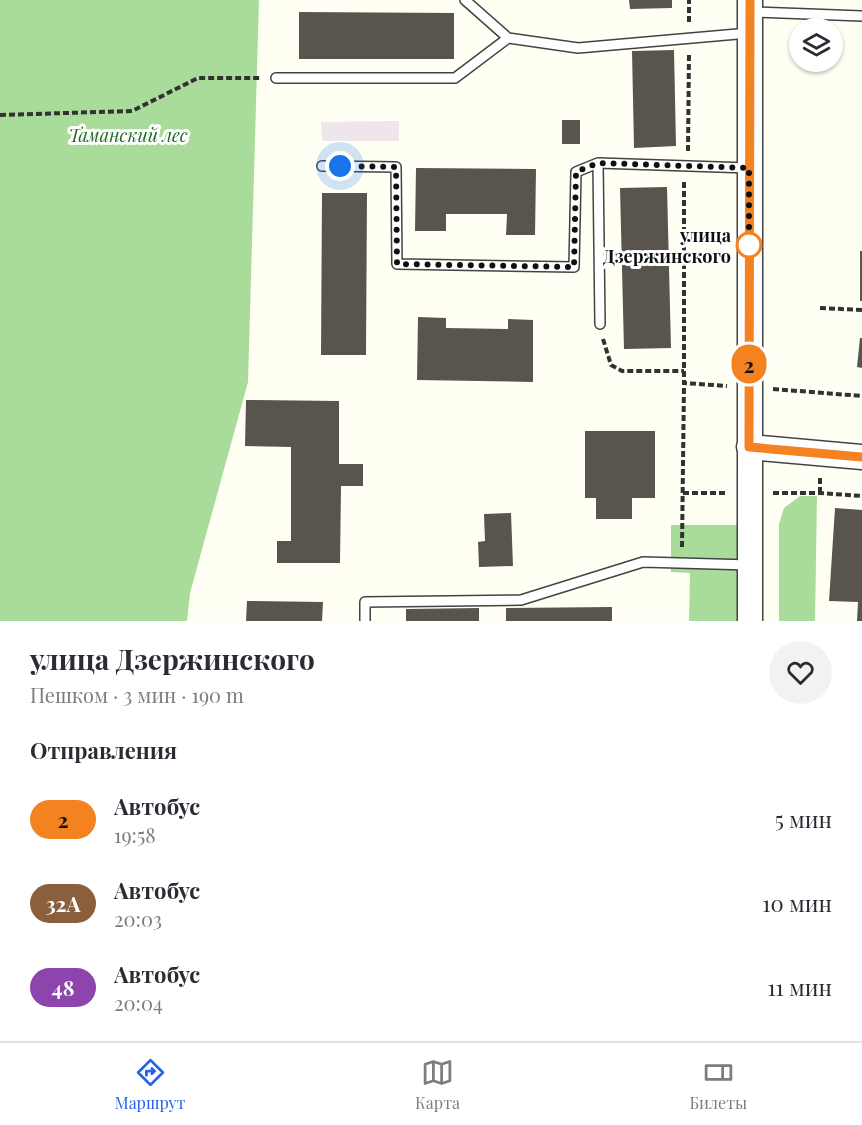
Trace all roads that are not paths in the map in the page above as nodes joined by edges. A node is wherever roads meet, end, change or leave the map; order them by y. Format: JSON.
{"nodes":[{"id":1,"x":465,"y":0,"type":"edge"},
{"id":2,"x":750,"y":15,"type":"edge"},
{"id":3,"x":862,"y":16,"type":"edge"},
{"id":4,"x":508,"y":38,"type":"junction"},
{"id":5,"x":276,"y":78,"type":"road end"},
{"id":6,"x":598,"y":163,"type":"junction"},
{"id":7,"x":322,"y":166,"type":"dead end"},
{"id":8,"x":749,"y":168,"type":"junction"},
{"id":9,"x":600,"y":324,"type":"road end"},
{"id":10,"x":749,"y":447,"type":"junction"},
{"id":11,"x":862,"y":457,"type":"edge"},
{"id":12,"x":750,"y":565,"type":"junction"},
{"id":13,"x":365,"y":621,"type":"edge"},
{"id":14,"x":750,"y":621,"type":"edge"}],
"edges":[{"from":1,"to":4,"type":"lane"},
{"from":2,"to":3,"type":"lane"},
{"from":2,"to":4,"type":"lane"},
{"from":2,"to":8,"type":"street"},
{"from":4,"to":5,"type":"lane"},
{"from":6,"to":7,"type":"lane"},
{"from":6,"to":8,"type":"lane"},
{"from":6,"to":9,"type":"lane"},
{"from":8,"to":10,"type":"street"},
{"from":10,"to":11,"type":"street"},
{"from":10,"to":12,"type":"street"},
{"from":12,"to":13,"type":"lane"},
{"from":12,"to":14,"type":"street"}]}
